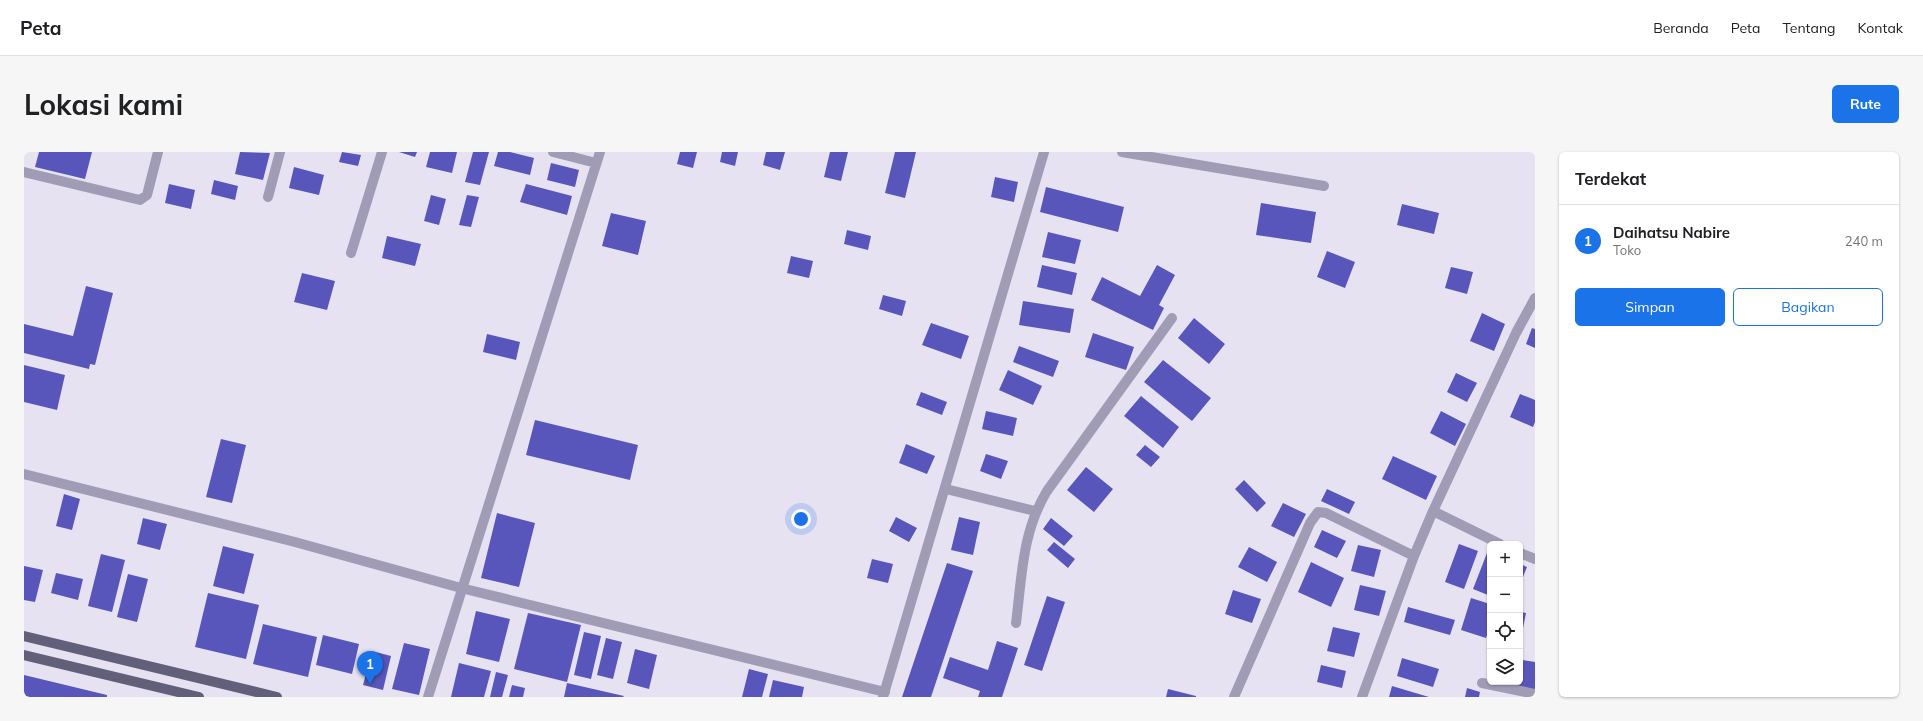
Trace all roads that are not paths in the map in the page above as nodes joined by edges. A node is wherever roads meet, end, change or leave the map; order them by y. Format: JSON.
{"nodes":[{"id":1,"x":158,"y":152,"type":"edge"},
{"id":2,"x":280,"y":152,"type":"edge"},
{"id":3,"x":382,"y":152,"type":"edge"},
{"id":4,"x":553,"y":152,"type":"edge"},
{"id":5,"x":600,"y":152,"type":"edge"},
{"id":6,"x":1044,"y":152,"type":"edge"},
{"id":7,"x":1122,"y":152,"type":"edge"},
{"id":8,"x":596,"y":163,"type":"junction"},
{"id":9,"x":24,"y":172,"type":"edge"},
{"id":10,"x":1324,"y":186,"type":"dead end"},
{"id":11,"x":268,"y":197,"type":"dead end"},
{"id":12,"x":351,"y":253,"type":"dead end"},
{"id":13,"x":1535,"y":298,"type":"edge"},
{"id":14,"x":1172,"y":318,"type":"dead end"},
{"id":15,"x":24,"y":474,"type":"edge"},
{"id":16,"x":946,"y":489,"type":"junction"},
{"id":17,"x":1433,"y":511,"type":"junction"},
{"id":18,"x":1035,"y":512,"type":"junction"},
{"id":19,"x":1494,"y":541,"type":"edge"},
{"id":20,"x":1523,"y":554,"type":"edge"},
{"id":21,"x":1414,"y":556,"type":"junction"},
{"id":22,"x":1535,"y":559,"type":"edge"},
{"id":23,"x":461,"y":588,"type":"junction"},
{"id":24,"x":1016,"y":623,"type":"dead end"},
{"id":25,"x":24,"y":636,"type":"edge"},
{"id":26,"x":24,"y":655,"type":"edge"},
{"id":27,"x":1482,"y":683,"type":"dead end"},
{"id":28,"x":884,"y":694,"type":"edge"},
{"id":29,"x":1535,"y":694,"type":"edge"},
{"id":30,"x":199,"y":697,"type":"edge"},
{"id":31,"x":277,"y":697,"type":"edge"},
{"id":32,"x":428,"y":697,"type":"edge"},
{"id":33,"x":1234,"y":697,"type":"edge"},
{"id":34,"x":1362,"y":697,"type":"edge"}],
"edges":[{"from":1,"to":9,"type":"street"},
{"from":2,"to":11,"type":"street"},
{"from":3,"to":12,"type":"street"},
{"from":4,"to":8,"type":"street"},
{"from":5,"to":8,"type":"street"},
{"from":6,"to":16,"type":"street"},
{"from":7,"to":10,"type":"street"},
{"from":8,"to":23,"type":"street"},
{"from":13,"to":17,"type":"street"},
{"from":14,"to":18,"type":"street"},
{"from":15,"to":23,"type":"street"},
{"from":16,"to":18,"type":"street"},
{"from":16,"to":28,"type":"street"},
{"from":17,"to":19,"type":"street"},
{"from":17,"to":21,"type":"street"},
{"from":18,"to":24,"type":"street"},
{"from":20,"to":22,"type":"street"},
{"from":21,"to":33,"type":"street"},
{"from":21,"to":34,"type":"street"},
{"from":23,"to":28,"type":"street"},
{"from":23,"to":32,"type":"street"},
{"from":25,"to":31,"type":"main road"},
{"from":26,"to":30,"type":"main road"},
{"from":27,"to":29,"type":"street"}]}
